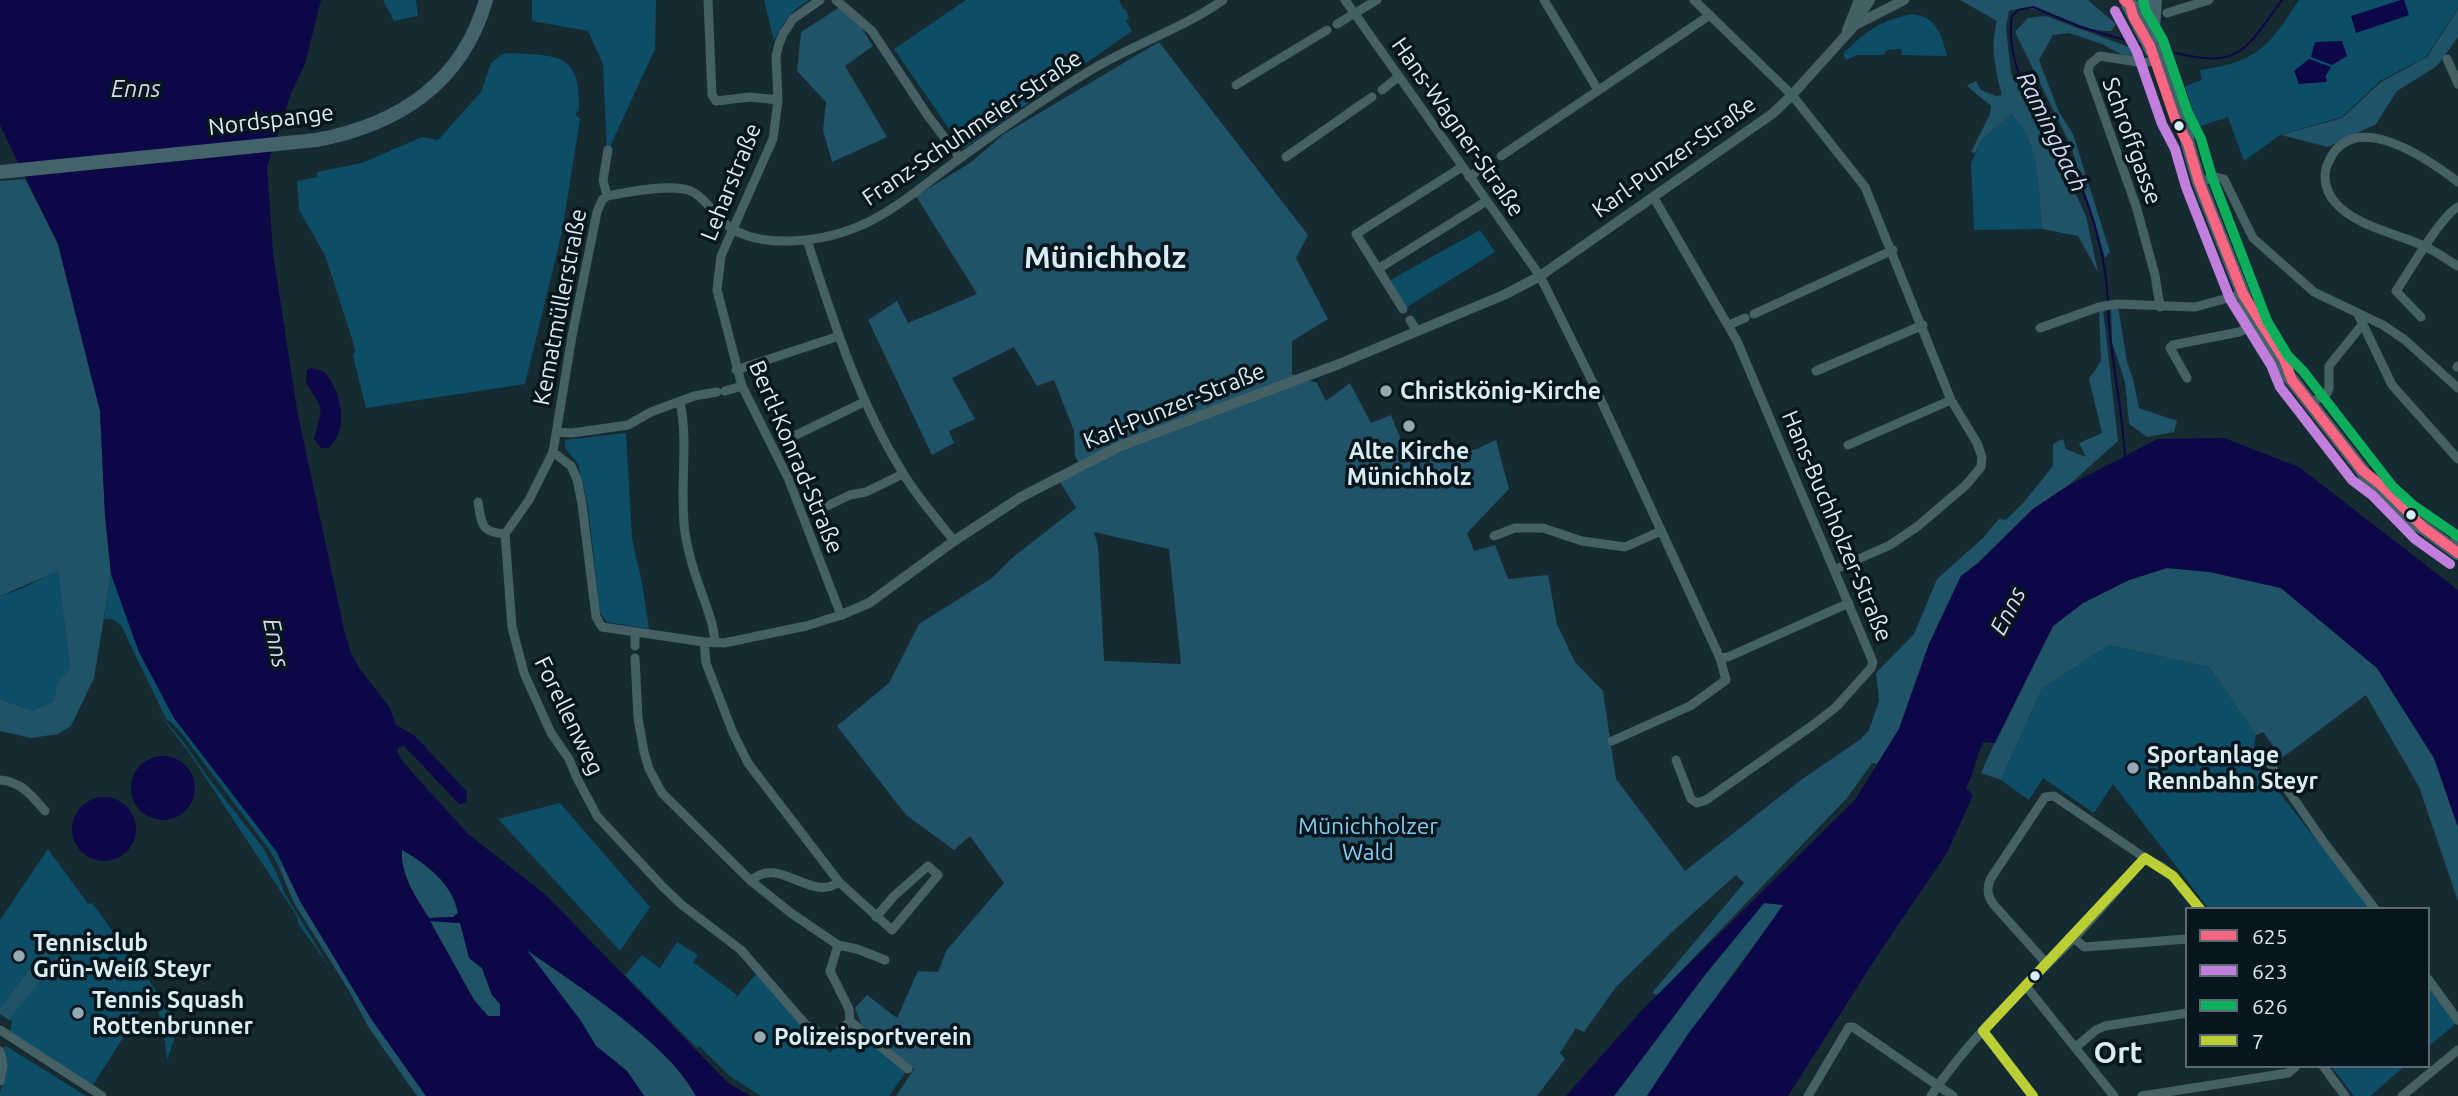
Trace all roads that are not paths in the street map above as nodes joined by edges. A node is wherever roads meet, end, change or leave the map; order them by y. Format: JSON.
{"nodes":[{"id":1,"x":486,"y":0,"type":"edge"},
{"id":2,"x":708,"y":0,"type":"edge"},
{"id":3,"x":820,"y":0,"type":"edge"},
{"id":4,"x":836,"y":0,"type":"edge"},
{"id":5,"x":1223,"y":0,"type":"edge"},
{"id":6,"x":1345,"y":0,"type":"edge"},
{"id":7,"x":1377,"y":0,"type":"edge"},
{"id":8,"x":1544,"y":0,"type":"edge"},
{"id":9,"x":1694,"y":0,"type":"edge"},
{"id":10,"x":1859,"y":0,"type":"edge"},
{"id":11,"x":1870,"y":0,"type":"edge"},
{"id":12,"x":1904,"y":0,"type":"edge"},
{"id":13,"x":2145,"y":0,"type":"edge"},
{"id":14,"x":2155,"y":0,"type":"edge"},
{"id":15,"x":2209,"y":0,"type":"edge"},
{"id":16,"x":2127,"y":3,"type":"edge"},
{"id":17,"x":1354,"y":13,"type":"junction"},
{"id":18,"x":2168,"y":13,"type":"dead end"},
{"id":19,"x":1710,"y":15,"type":"junction"},
{"id":20,"x":1337,"y":24,"type":"dead end"},
{"id":21,"x":2146,"y":27,"type":"junction"},
{"id":22,"x":1850,"y":29,"type":"junction"},
{"id":23,"x":1327,"y":30,"type":"dead end"},
{"id":24,"x":2158,"y":59,"type":"junction"},
{"id":25,"x":2447,"y":60,"type":"dead end"},
{"id":26,"x":1398,"y":77,"type":"junction"},
{"id":27,"x":2458,"y":84,"type":"edge"},
{"id":28,"x":1237,"y":85,"type":"dead end"},
{"id":29,"x":1382,"y":90,"type":"dead end"},
{"id":30,"x":1598,"y":90,"type":"junction"},
{"id":31,"x":1792,"y":95,"type":"junction"},
{"id":32,"x":1372,"y":97,"type":"dead end"},
{"id":33,"x":778,"y":100,"type":"junction"},
{"id":34,"x":608,"y":150,"type":"dead end"},
{"id":35,"x":1501,"y":156,"type":"dead end"},
{"id":36,"x":1286,"y":157,"type":"dead end"},
{"id":37,"x":960,"y":159,"type":"junction"},
{"id":38,"x":1488,"y":164,"type":"dead end"},
{"id":39,"x":1462,"y":167,"type":"junction"},
{"id":40,"x":0,"y":172,"type":"edge"},
{"id":41,"x":1469,"y":177,"type":"junction"},
{"id":42,"x":2199,"y":182,"type":"junction"},
{"id":43,"x":2458,"y":182,"type":"edge"},
{"id":44,"x":607,"y":196,"type":"junction"},
{"id":45,"x":1654,"y":198,"type":"junction"},
{"id":46,"x":1486,"y":202,"type":"junction"},
{"id":47,"x":2458,"y":207,"type":"edge"},
{"id":48,"x":732,"y":229,"type":"junction"},
{"id":49,"x":807,"y":240,"type":"junction"},
{"id":50,"x":2426,"y":247,"type":"junction"},
{"id":51,"x":1892,"y":250,"type":"junction"},
{"id":52,"x":2458,"y":267,"type":"edge"},
{"id":53,"x":1378,"y":269,"type":"junction"},
{"id":54,"x":1540,"y":276,"type":"junction"},
{"id":55,"x":2243,"y":293,"type":"junction"},
{"id":56,"x":2160,"y":307,"type":"junction"},
{"id":57,"x":1403,"y":309,"type":"dead end"},
{"id":58,"x":722,"y":313,"type":"joint"},
{"id":59,"x":2358,"y":314,"type":"junction"},
{"id":60,"x":2421,"y":317,"type":"dead end"},
{"id":61,"x":1410,"y":320,"type":"dead end"},
{"id":62,"x":2258,"y":324,"type":"junction"},
{"id":63,"x":1729,"y":325,"type":"junction"},
{"id":64,"x":1923,"y":325,"type":"junction"},
{"id":65,"x":2362,"y":325,"type":"junction"},
{"id":66,"x":2040,"y":328,"type":"dead end"},
{"id":67,"x":1417,"y":331,"type":"junction"},
{"id":68,"x":839,"y":336,"type":"junction"},
{"id":69,"x":736,"y":370,"type":"junction"},
{"id":70,"x":1816,"y":371,"type":"dead end"},
{"id":71,"x":2188,"y":378,"type":"dead end"},
{"id":72,"x":742,"y":386,"type":"junction"},
{"id":73,"x":2458,"y":388,"type":"edge"},
{"id":74,"x":1951,"y":400,"type":"junction"},
{"id":75,"x":680,"y":402,"type":"junction"},
{"id":76,"x":864,"y":402,"type":"junction"},
{"id":77,"x":2310,"y":404,"type":"junction"},
{"id":78,"x":556,"y":432,"type":"junction"},
{"id":79,"x":790,"y":438,"type":"dead end"},
{"id":80,"x":1848,"y":445,"type":"dead end"},
{"id":81,"x":553,"y":453,"type":"junction"},
{"id":82,"x":2458,"y":459,"type":"edge"},
{"id":83,"x":903,"y":474,"type":"junction"},
{"id":84,"x":478,"y":502,"type":"dead end"},
{"id":85,"x":823,"y":508,"type":"dead end"},
{"id":86,"x":1661,"y":531,"type":"junction"},
{"id":87,"x":505,"y":534,"type":"junction"},
{"id":88,"x":2458,"y":534,"type":"edge"},
{"id":89,"x":1494,"y":536,"type":"dead end"},
{"id":90,"x":954,"y":541,"type":"junction"},
{"id":91,"x":2454,"y":551,"type":"edge"},
{"id":92,"x":1834,"y":569,"type":"junction"},
{"id":93,"x":1849,"y":603,"type":"junction"},
{"id":94,"x":841,"y":615,"type":"junction"},
{"id":95,"x":635,"y":633,"type":"junction"},
{"id":96,"x":710,"y":643,"type":"junction"},
{"id":97,"x":635,"y":646,"type":"dead end"},
{"id":98,"x":1720,"y":658,"type":"junction"},
{"id":99,"x":635,"y":659,"type":"dead end"},
{"id":100,"x":1612,"y":741,"type":"dead end"},
{"id":101,"x":2266,"y":757,"type":"dead end"},
{"id":102,"x":1676,"y":760,"type":"dead end"},
{"id":103,"x":0,"y":780,"type":"edge"},
{"id":104,"x":45,"y":811,"type":"dead end"},
{"id":105,"x":2145,"y":858,"type":"junction"},
{"id":106,"x":751,"y":881,"type":"junction"},
{"id":107,"x":839,"y":882,"type":"junction"},
{"id":108,"x":2198,"y":907,"type":"edge"},
{"id":109,"x":2373,"y":907,"type":"edge"},
{"id":110,"x":876,"y":917,"type":"junction"},
{"id":111,"x":2074,"y":937,"type":"junction"},
{"id":112,"x":2185,"y":939,"type":"edge"},
{"id":113,"x":838,"y":945,"type":"junction"},
{"id":114,"x":885,"y":960,"type":"dead end"},
{"id":115,"x":2047,"y":964,"type":"junction"},
{"id":116,"x":2430,"y":982,"type":"edge"},
{"id":117,"x":2025,"y":985,"type":"junction"},
{"id":118,"x":2185,"y":1013,"type":"edge"},
{"id":119,"x":2458,"y":1020,"type":"edge"},
{"id":120,"x":850,"y":1021,"type":"junction"},
{"id":121,"x":0,"y":1030,"type":"edge"},
{"id":122,"x":1983,"y":1031,"type":"junction"},
{"id":123,"x":2076,"y":1047,"type":"junction"},
{"id":124,"x":2458,"y":1050,"type":"edge"},
{"id":125,"x":0,"y":1051,"type":"edge"},
{"id":126,"x":2294,"y":1068,"type":"edge"},
{"id":127,"x":2324,"y":1068,"type":"edge"},
{"id":128,"x":908,"y":1069,"type":"dead end"},
{"id":129,"x":0,"y":1081,"type":"edge"},
{"id":130,"x":1938,"y":1086,"type":"junction"},
{"id":131,"x":102,"y":1096,"type":"edge"},
{"id":132,"x":1808,"y":1096,"type":"edge"},
{"id":133,"x":1931,"y":1096,"type":"edge"},
{"id":134,"x":1953,"y":1096,"type":"edge"},
{"id":135,"x":2033,"y":1096,"type":"edge"},
{"id":136,"x":2114,"y":1096,"type":"edge"},
{"id":137,"x":2142,"y":1096,"type":"edge"},
{"id":138,"x":2345,"y":1096,"type":"edge"},
{"id":139,"x":2402,"y":1096,"type":"edge"}],
"edges":[{"from":1,"to":40,"type":"main road","name":"Nordspange"},
{"from":2,"to":33,"type":"street"},
{"from":3,"to":33,"type":"street","name":"Leharstraße"},
{"from":4,"to":37,"type":"street"},
{"from":5,"to":37,"type":"street","name":"Franz-Schuhmeier-Straße"},
{"from":6,"to":17,"type":"street","name":"Hans-Wagner-Straße"},
{"from":7,"to":17,"type":"street"},
{"from":8,"to":30,"type":"street"},
{"from":9,"to":19,"type":"street"},
{"from":10,"to":22,"type":"street","name":"Karl-Punzer-Straße"},
{"from":11,"to":22,"type":"street","name":"Karl-Punzer-Straße"},
{"from":12,"to":22,"type":"street","name":"Karl-Punzer-Straße"},
{"from":13,"to":16,"type":"main road"},
{"from":14,"to":21,"type":"main road"},
{"from":15,"to":18,"type":"street"},
{"from":16,"to":21,"type":"main road"},
{"from":17,"to":20,"type":"street"},
{"from":17,"to":26,"type":"street","name":"Hans-Wagner-Straße"},
{"from":19,"to":30,"type":"street"},
{"from":19,"to":31,"type":"street"},
{"from":21,"to":24,"type":"main road"},
{"from":22,"to":31,"type":"street","name":"Karl-Punzer-Straße"},
{"from":23,"to":28,"type":"street"},
{"from":24,"to":42,"type":"main road"},
{"from":24,"to":56,"type":"street","name":"Schroffgasse"},
{"from":25,"to":27,"type":"street"},
{"from":26,"to":29,"type":"street"},
{"from":26,"to":39,"type":"street","name":"Hans-Wagner-Straße"},
{"from":30,"to":35,"type":"street"},
{"from":31,"to":45,"type":"street","name":"Karl-Punzer-Straße"},
{"from":31,"to":51,"type":"street"},
{"from":32,"to":36,"type":"street"},
{"from":33,"to":48,"type":"street","name":"Leharstraße"},
{"from":34,"to":44,"type":"street","name":"Kematmüllerstraße"},
{"from":37,"to":49,"type":"street","name":"Franz-Schuhmeier-Straße"},
{"from":38,"to":41,"type":"street"},
{"from":39,"to":41,"type":"street","name":"Hans-Wagner-Straße"},
{"from":39,"to":53,"type":"street"},
{"from":41,"to":46,"type":"street","name":"Hans-Wagner-Straße"},
{"from":42,"to":55,"type":"main road"},
{"from":42,"to":59,"type":"street"},
{"from":43,"to":50,"type":"street"},
{"from":44,"to":48,"type":"street"},
{"from":44,"to":78,"type":"street","name":"Kematmüllerstraße"},
{"from":45,"to":54,"type":"street","name":"Karl-Punzer-Straße"},
{"from":45,"to":63,"type":"street","name":"Hans-Buchholzer-Straße"},
{"from":46,"to":53,"type":"street"},
{"from":46,"to":54,"type":"street","name":"Hans-Wagner-Straße"},
{"from":47,"to":50,"type":"street"},
{"from":48,"to":49,"type":"street","name":"Franz-Schuhmeier-Straße"},
{"from":48,"to":58,"type":"street","name":"Leharstraße"},
{"from":49,"to":68,"type":"street"},
{"from":50,"to":52,"type":"street"},
{"from":50,"to":60,"type":"street"},
{"from":51,"to":63,"type":"street"},
{"from":51,"to":64,"type":"street"},
{"from":53,"to":57,"type":"street"},
{"from":54,"to":67,"type":"street","name":"Karl-Punzer-Straße"},
{"from":54,"to":86,"type":"street","name":"Hans-Wagner-Straße"},
{"from":55,"to":56,"type":"street"},
{"from":55,"to":62,"type":"main road"},
{"from":56,"to":66,"type":"street"},
{"from":58,"to":69,"type":"street","name":"Bertl-Konrad-Straße"},
{"from":59,"to":65,"type":"street"},
{"from":59,"to":73,"type":"street"},
{"from":61,"to":67,"type":"street"},
{"from":62,"to":71,"type":"street"},
{"from":62,"to":77,"type":"main road"},
{"from":63,"to":92,"type":"street","name":"Hans-Buchholzer-Straße"},
{"from":64,"to":70,"type":"street"},
{"from":64,"to":74,"type":"street"},
{"from":65,"to":77,"type":"street"},
{"from":65,"to":82,"type":"street"},
{"from":67,"to":90,"type":"street","name":"Karl-Punzer-Straße"},
{"from":68,"to":69,"type":"street"},
{"from":68,"to":76,"type":"street"},
{"from":69,"to":72,"type":"street","name":"Bertl-Konrad-Straße"},
{"from":72,"to":75,"type":"street","name":"Kematmüllerstraße"},
{"from":72,"to":94,"type":"street","name":"Bertl-Konrad-Straße"},
{"from":74,"to":80,"type":"street"},
{"from":74,"to":92,"type":"street"},
{"from":75,"to":78,"type":"street","name":"Kematmüllerstraße"},
{"from":75,"to":96,"type":"street"},
{"from":76,"to":79,"type":"street"},
{"from":76,"to":83,"type":"street"},
{"from":77,"to":91,"type":"main road"},
{"from":78,"to":81,"type":"street","name":"Kematmüllerstraße"},
{"from":81,"to":87,"type":"street","name":"Kematmüllerstraße"},
{"from":81,"to":95,"type":"street","name":"Karl-Punzer-Straße"},
{"from":83,"to":85,"type":"street"},
{"from":83,"to":90,"type":"street"},
{"from":84,"to":87,"type":"street"},
{"from":86,"to":89,"type":"street"},
{"from":86,"to":98,"type":"street","name":"Hans-Wagner-Straße"},
{"from":87,"to":120,"type":"street","name":"Forellenweg"},
{"from":88,"to":91,"type":"street"},
{"from":90,"to":94,"type":"street","name":"Karl-Punzer-Straße"},
{"from":92,"to":93,"type":"street","name":"Hans-Buchholzer-Straße"},
{"from":93,"to":98,"type":"street"},
{"from":93,"to":102,"type":"street","name":"Hans-Buchholzer-Straße"},
{"from":94,"to":96,"type":"street","name":"Karl-Punzer-Straße"},
{"from":95,"to":96,"type":"street","name":"Karl-Punzer-Straße"},
{"from":95,"to":97,"type":"street"},
{"from":96,"to":107,"type":"street"},
{"from":98,"to":100,"type":"street"},
{"from":99,"to":106,"type":"street"},
{"from":101,"to":109,"type":"street"},
{"from":103,"to":104,"type":"street"},
{"from":105,"to":108,"type":"street"},
{"from":105,"to":111,"type":"street"},
{"from":105,"to":115,"type":"street"},
{"from":106,"to":107,"type":"street"},
{"from":106,"to":113,"type":"street"},
{"from":107,"to":110,"type":"street"},
{"from":110,"to":110,"type":"street"},
{"from":111,"to":112,"type":"street"},
{"from":111,"to":115,"type":"street"},
{"from":113,"to":114,"type":"street"},
{"from":113,"to":120,"type":"street"},
{"from":115,"to":117,"type":"street"},
{"from":116,"to":119,"type":"street"},
{"from":117,"to":122,"type":"street"},
{"from":117,"to":123,"type":"street"},
{"from":118,"to":123,"type":"street"},
{"from":120,"to":128,"type":"street"},
{"from":121,"to":131,"type":"street"},
{"from":122,"to":130,"type":"street"},
{"from":122,"to":135,"type":"street"},
{"from":123,"to":136,"type":"street"},
{"from":124,"to":139,"type":"street"},
{"from":125,"to":129,"type":"street"},
{"from":126,"to":137,"type":"street"},
{"from":127,"to":138,"type":"street"},
{"from":130,"to":132,"type":"street"},
{"from":130,"to":133,"type":"street"},
{"from":130,"to":134,"type":"street"}]}
